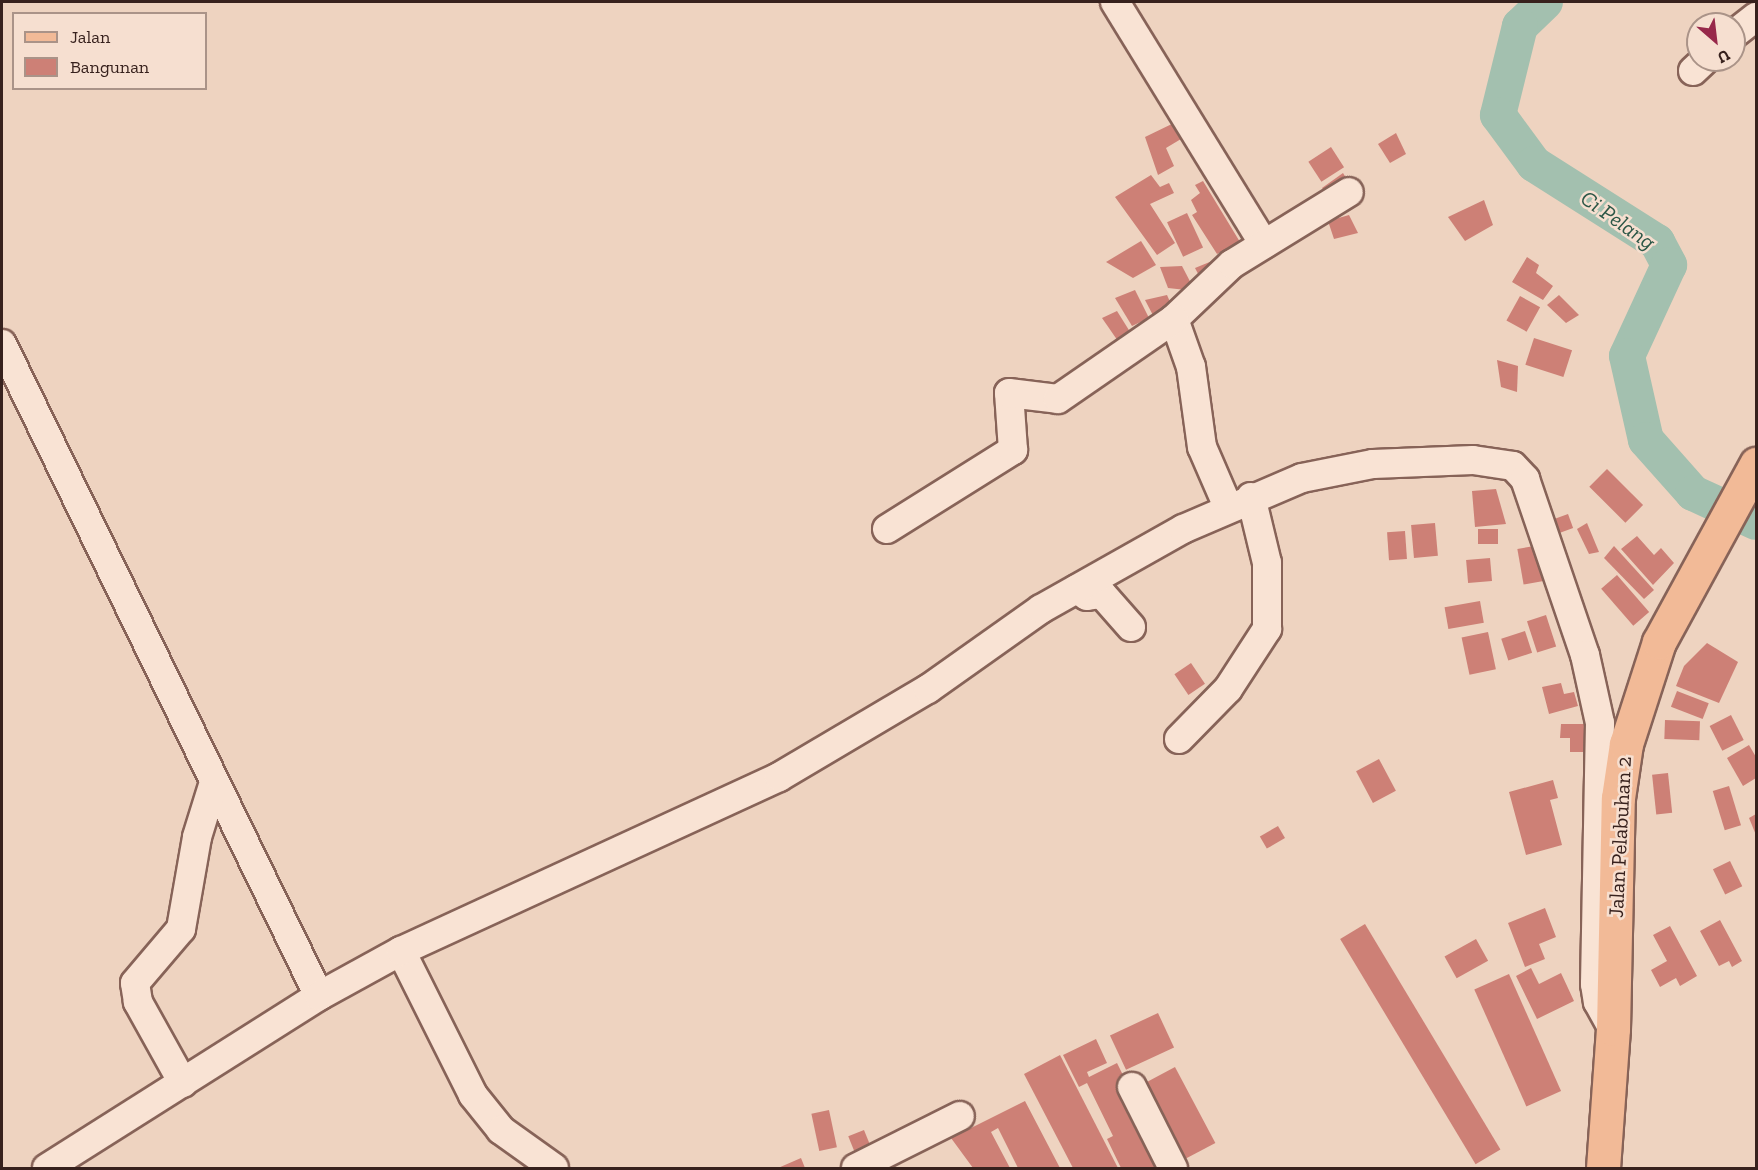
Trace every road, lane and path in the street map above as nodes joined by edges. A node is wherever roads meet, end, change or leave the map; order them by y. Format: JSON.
{"nodes":[{"id":1,"x":1115,"y":2,"type":"edge"},
{"id":2,"x":1349,"y":192,"type":"dead end"},
{"id":3,"x":1264,"y":244,"type":"junction"},
{"id":4,"x":1174,"y":319,"type":"junction"},
{"id":5,"x":2,"y":344,"type":"edge"},
{"id":6,"x":1756,"y":466,"type":"edge"},
{"id":7,"x":1239,"y":502,"type":"junction"},
{"id":8,"x":887,"y":530,"type":"dead end"},
{"id":9,"x":1077,"y":589,"type":"junction"},
{"id":10,"x":1131,"y":627,"type":"dead end"},
{"id":11,"x":1179,"y":739,"type":"dead end"},
{"id":12,"x":214,"y":782,"type":"junction"},
{"id":13,"x":401,"y":951,"type":"junction"},
{"id":14,"x":319,"y":996,"type":"junction"},
{"id":15,"x":1613,"y":1029,"type":"junction"},
{"id":16,"x":183,"y":1083,"type":"junction"},
{"id":17,"x":1132,"y":1087,"type":"dead end"},
{"id":18,"x":960,"y":1116,"type":"dead end"},
{"id":19,"x":47,"y":1168,"type":"edge"},
{"id":20,"x":554,"y":1168,"type":"edge"},
{"id":21,"x":856,"y":1168,"type":"edge"},
{"id":22,"x":1173,"y":1168,"type":"edge"},
{"id":23,"x":1603,"y":1168,"type":"edge"}],
"edges":[{"from":1,"to":3,"type":"street"},
{"from":2,"to":3,"type":"street"},
{"from":3,"to":4,"type":"street"},
{"from":4,"to":7,"type":"street"},
{"from":4,"to":8,"type":"street"},
{"from":5,"to":12,"type":"street"},
{"from":6,"to":15,"type":"main road","name":"Jalan Pelabuhan 2"},
{"from":7,"to":9,"type":"street"},
{"from":7,"to":11,"type":"street"},
{"from":7,"to":15,"type":"street"},
{"from":9,"to":10,"type":"street"},
{"from":9,"to":13,"type":"street"},
{"from":12,"to":14,"type":"street"},
{"from":12,"to":16,"type":"street"},
{"from":13,"to":14,"type":"street"},
{"from":13,"to":20,"type":"street"},
{"from":14,"to":16,"type":"street"},
{"from":15,"to":23,"type":"main road","name":"Jalan Pelabuhan 2"},
{"from":16,"to":19,"type":"street"},
{"from":17,"to":22,"type":"street"},
{"from":18,"to":21,"type":"street"}]}
